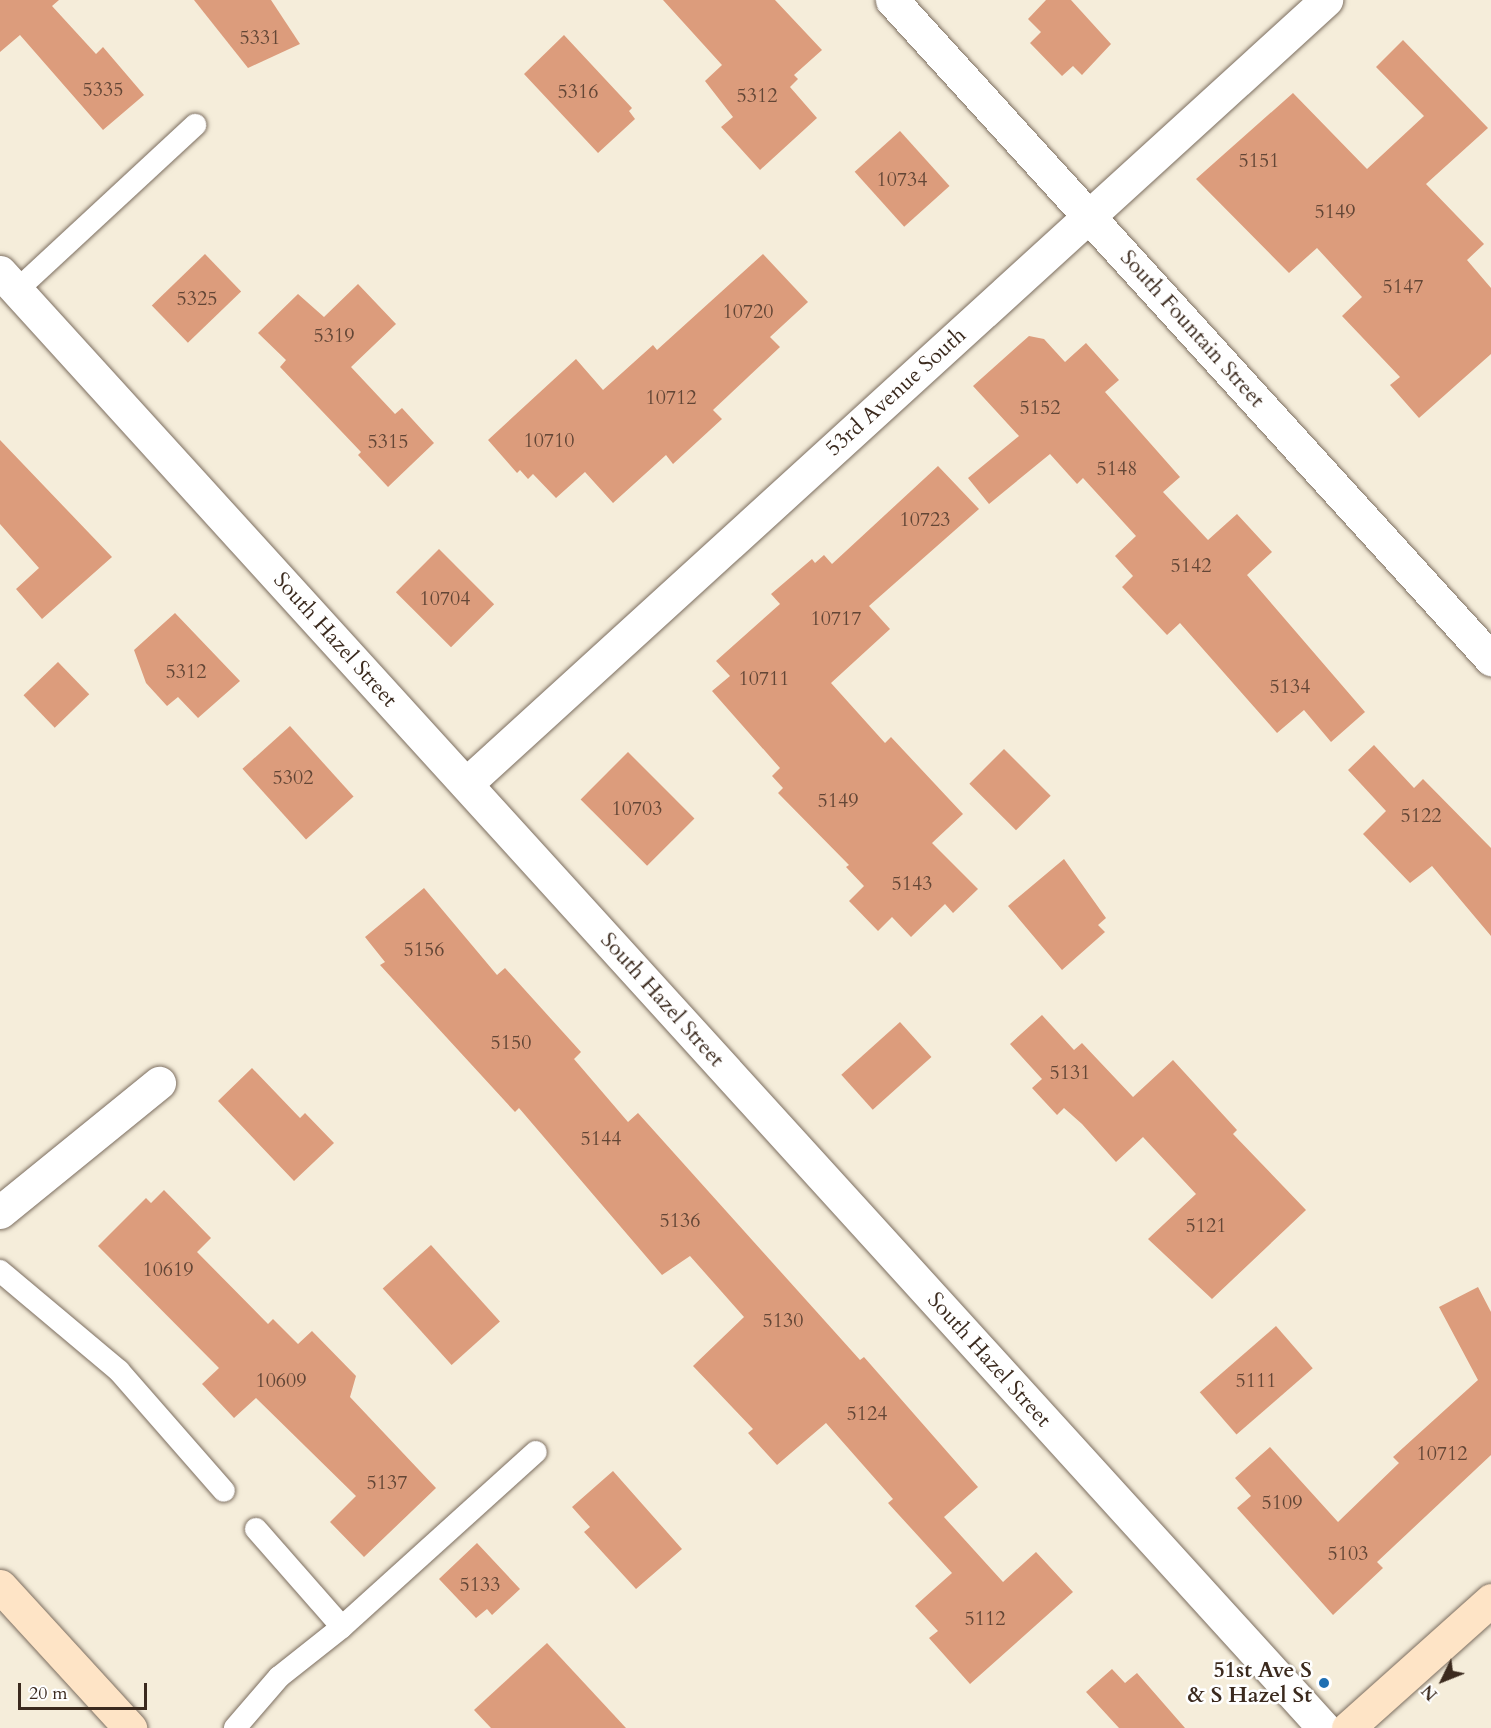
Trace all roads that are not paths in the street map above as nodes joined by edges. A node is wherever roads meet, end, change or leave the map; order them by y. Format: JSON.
{"nodes":[{"id":1,"x":892,"y":0,"type":"edge"},
{"id":2,"x":1326,"y":0,"type":"edge"},
{"id":3,"x":195,"y":124,"type":"dead end"},
{"id":4,"x":1089,"y":217,"type":"junction"},
{"id":5,"x":8,"y":281,"type":"edge"},
{"id":6,"x":1491,"y":659,"type":"edge"},
{"id":7,"x":466,"y":784,"type":"junction"},
{"id":8,"x":159,"y":1083,"type":"dead end"},
{"id":9,"x":0,"y":1212,"type":"edge"},
{"id":10,"x":0,"y":1271,"type":"edge"},
{"id":11,"x":536,"y":1452,"type":"dead end"},
{"id":12,"x":224,"y":1491,"type":"dead end"},
{"id":13,"x":256,"y":1529,"type":"dead end"},
{"id":14,"x":0,"y":1586,"type":"edge"},
{"id":15,"x":1491,"y":1600,"type":"edge"},
{"id":16,"x":342,"y":1627,"type":"junction"},
{"id":17,"x":130,"y":1728,"type":"edge"},
{"id":18,"x":235,"y":1728,"type":"edge"},
{"id":19,"x":1324,"y":1728,"type":"edge"},
{"id":20,"x":1348,"y":1728,"type":"edge"}],
"edges":[{"from":1,"to":4,"type":"street","name":"South Fountain Street"},
{"from":2,"to":4,"type":"street","name":"53rd Avenue South"},
{"from":3,"to":5,"type":"lane"},
{"from":4,"to":6,"type":"street","name":"South Fountain Street"},
{"from":4,"to":7,"type":"street","name":"53rd Avenue South"},
{"from":5,"to":7,"type":"street","name":"South Hazel Street"},
{"from":7,"to":19,"type":"street","name":"South Hazel Street"},
{"from":8,"to":9,"type":"street"},
{"from":10,"to":12,"type":"lane"},
{"from":11,"to":16,"type":"lane"},
{"from":13,"to":16,"type":"lane"},
{"from":14,"to":17,"type":"street"},
{"from":15,"to":20,"type":"street"},
{"from":16,"to":18,"type":"lane"}]}
